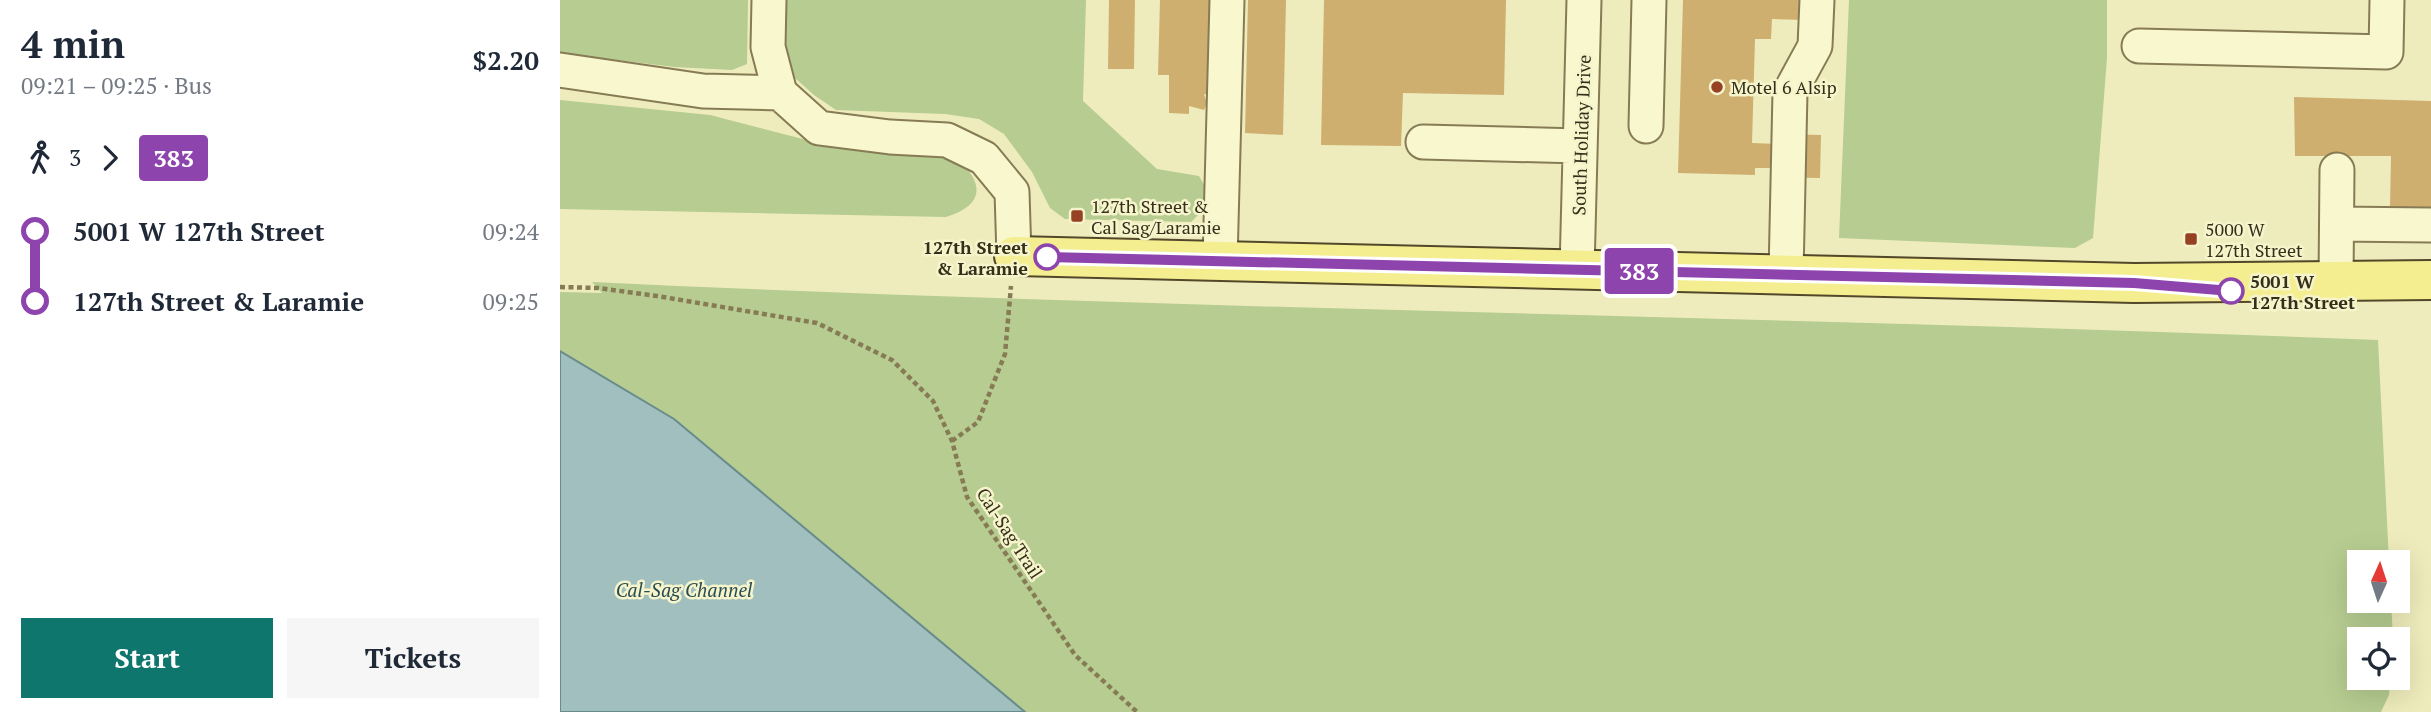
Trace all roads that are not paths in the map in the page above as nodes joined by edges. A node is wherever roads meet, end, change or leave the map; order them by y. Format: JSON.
{"nodes":[{"id":1,"x":769,"y":0,"type":"edge"},
{"id":2,"x":1227,"y":0,"type":"edge"},
{"id":3,"x":1584,"y":0,"type":"edge"},
{"id":4,"x":1649,"y":0,"type":"edge"},
{"id":5,"x":1816,"y":0,"type":"edge"},
{"id":6,"x":2387,"y":0,"type":"edge"},
{"id":7,"x":2139,"y":46,"type":"dead end"},
{"id":8,"x":560,"y":70,"type":"edge"},
{"id":9,"x":780,"y":93,"type":"junction"},
{"id":10,"x":1646,"y":126,"type":"dead end"},
{"id":11,"x":1423,"y":142,"type":"dead end"},
{"id":12,"x":1580,"y":146,"type":"junction"},
{"id":13,"x":2337,"y":170,"type":"dead end"},
{"id":14,"x":2337,"y":224,"type":"junction"},
{"id":15,"x":2431,"y":225,"type":"edge"},
{"id":16,"x":1014,"y":256,"type":"joint"},
{"id":17,"x":1220,"y":261,"type":"junction"},
{"id":18,"x":1577,"y":270,"type":"junction"},
{"id":19,"x":1786,"y":274,"type":"junction"},
{"id":20,"x":2431,"y":280,"type":"edge"},
{"id":21,"x":2336,"y":281,"type":"junction"},
{"id":22,"x":2134,"y":283,"type":"junction"},
{"id":23,"x":2431,"y":306,"type":"edge"}],
"edges":[{"from":1,"to":9,"type":"street"},
{"from":2,"to":17,"type":"street"},
{"from":3,"to":12,"type":"street","name":"South Holiday Drive"},
{"from":4,"to":10,"type":"street"},
{"from":5,"to":19,"type":"street"},
{"from":6,"to":7,"type":"street"},
{"from":8,"to":9,"type":"street"},
{"from":9,"to":16,"type":"street"},
{"from":11,"to":12,"type":"street"},
{"from":12,"to":18,"type":"street","name":"South Holiday Drive"},
{"from":13,"to":14,"type":"street"},
{"from":14,"to":15,"type":"street"},
{"from":14,"to":21,"type":"street"},
{"from":16,"to":17,"type":"main road"},
{"from":17,"to":18,"type":"main road"},
{"from":18,"to":19,"type":"main road"},
{"from":19,"to":22,"type":"main road"},
{"from":20,"to":21,"type":"main road"},
{"from":21,"to":22,"type":"main road"},
{"from":22,"to":23,"type":"main road"}]}
